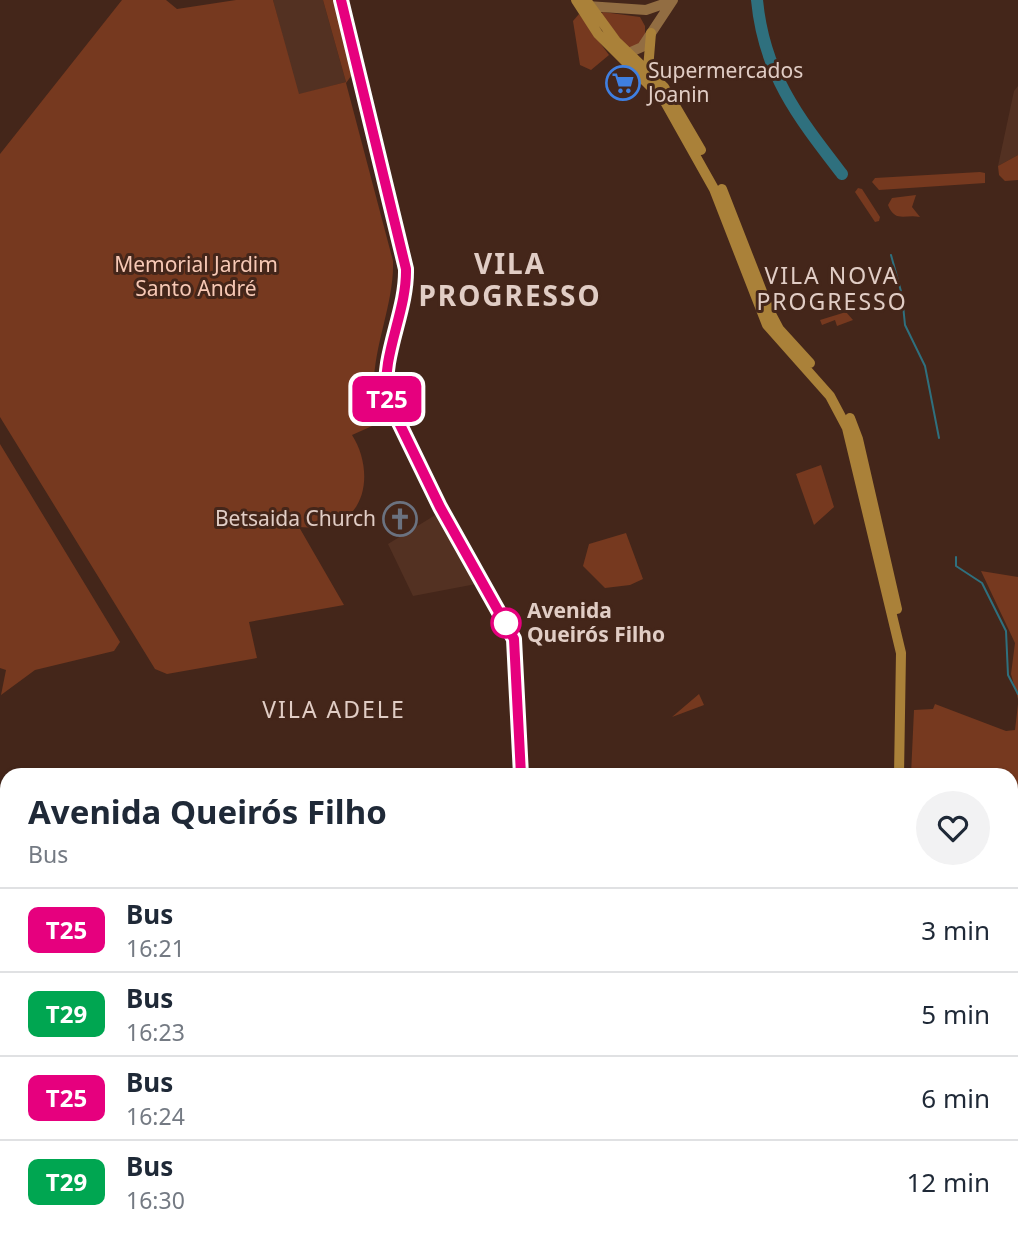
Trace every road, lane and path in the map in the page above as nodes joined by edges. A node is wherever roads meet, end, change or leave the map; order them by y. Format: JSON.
{"nodes":[{"id":1,"x":341,"y":0,"type":"edge"},
{"id":2,"x":673,"y":1,"type":"edge"},
{"id":3,"x":582,"y":4,"type":"edge"},
{"id":4,"x":641,"y":10,"type":"junction"},
{"id":5,"x":651,"y":33,"type":"junction"},
{"id":6,"x":623,"y":55,"type":"junction"},
{"id":7,"x":648,"y":69,"type":"junction"},
{"id":8,"x":521,"y":768,"type":"edge"},
{"id":9,"x":899,"y":768,"type":"edge"},
{"id":10,"x":906,"y":768,"type":"edge"}],
"edges":[{"from":1,"to":8,"type":"main road"},
{"from":2,"to":4,"type":"main road"},
{"from":2,"to":5,"type":"main road"},
{"from":3,"to":4,"type":"main road"},
{"from":3,"to":6,"type":"main road"},
{"from":4,"to":5,"type":"main road"},
{"from":5,"to":6,"type":"main road"},
{"from":5,"to":7,"type":"main road"},
{"from":6,"to":7,"type":"main road"},
{"from":6,"to":9,"type":"main road"},
{"from":7,"to":10,"type":"main road"}]}
